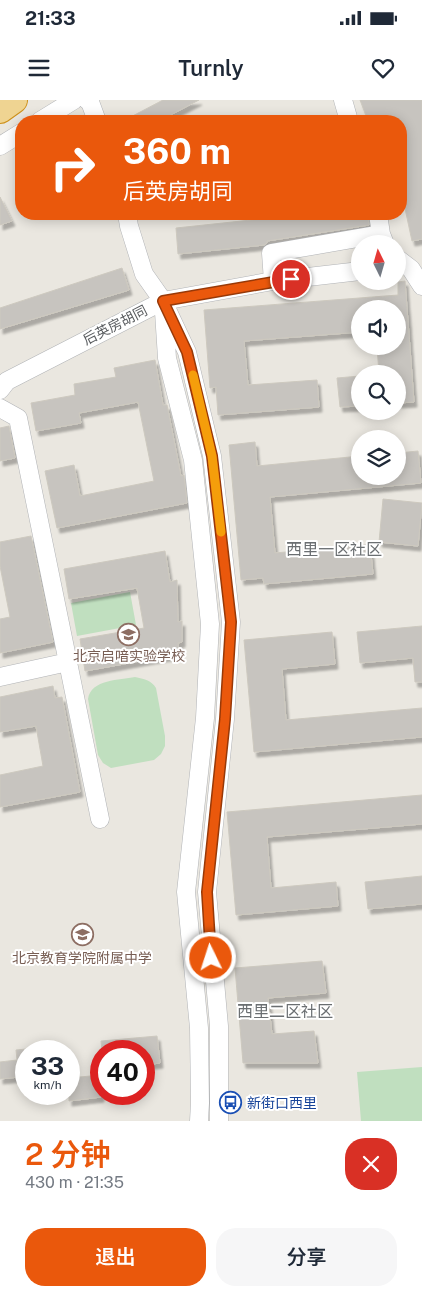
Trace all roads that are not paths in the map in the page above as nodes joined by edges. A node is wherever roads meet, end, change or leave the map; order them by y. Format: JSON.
{"nodes":[{"id":1,"x":14,"y":100,"type":"edge"},
{"id":2,"x":74,"y":100,"type":"edge"},
{"id":3,"x":87,"y":100,"type":"edge"},
{"id":4,"x":342,"y":100,"type":"edge"},
{"id":5,"x":0,"y":110,"type":"edge"},
{"id":6,"x":50,"y":115,"type":"edge"},
{"id":7,"x":95,"y":115,"type":"edge"},
{"id":8,"x":347,"y":115,"type":"edge"},
{"id":9,"x":15,"y":137,"type":"edge"},
{"id":10,"x":0,"y":146,"type":"edge"},
{"id":11,"x":128,"y":220,"type":"edge"},
{"id":12,"x":379,"y":220,"type":"edge"},
{"id":13,"x":382,"y":235,"type":"edge"},
{"id":14,"x":351,"y":243,"type":"edge"},
{"id":15,"x":407,"y":266,"type":"edge"},
{"id":16,"x":351,"y":272,"type":"edge"},
{"id":17,"x":273,"y":281,"type":"junction"},
{"id":18,"x":422,"y":286,"type":"edge"},
{"id":19,"x":163,"y":301,"type":"junction"},
{"id":20,"x":0,"y":390,"type":"edge"},
{"id":21,"x":0,"y":408,"type":"edge"},
{"id":22,"x":68,"y":662,"type":"junction"},
{"id":23,"x":0,"y":677,"type":"edge"},
{"id":24,"x":100,"y":819,"type":"dead end"},
{"id":25,"x":199,"y":1121,"type":"edge"},
{"id":26,"x":219,"y":1121,"type":"edge"}],
"edges":[{"from":1,"to":5,"type":"highway"},
{"from":2,"to":6,"type":"street"},
{"from":3,"to":7,"type":"street"},
{"from":4,"to":8,"type":"street"},
{"from":9,"to":10,"type":"street"},
{"from":11,"to":19,"type":"street"},
{"from":12,"to":13,"type":"street"},
{"from":14,"to":17,"type":"street"},
{"from":15,"to":18,"type":"street"},
{"from":16,"to":17,"type":"street","name":"后英房胡同"},
{"from":17,"to":19,"type":"street","name":"后英房胡同"},
{"from":19,"to":20,"type":"street","name":"后英房胡同"},
{"from":19,"to":25,"type":"street"},
{"from":19,"to":26,"type":"street"},
{"from":21,"to":22,"type":"street"},
{"from":22,"to":23,"type":"street"},
{"from":22,"to":24,"type":"street"}]}
